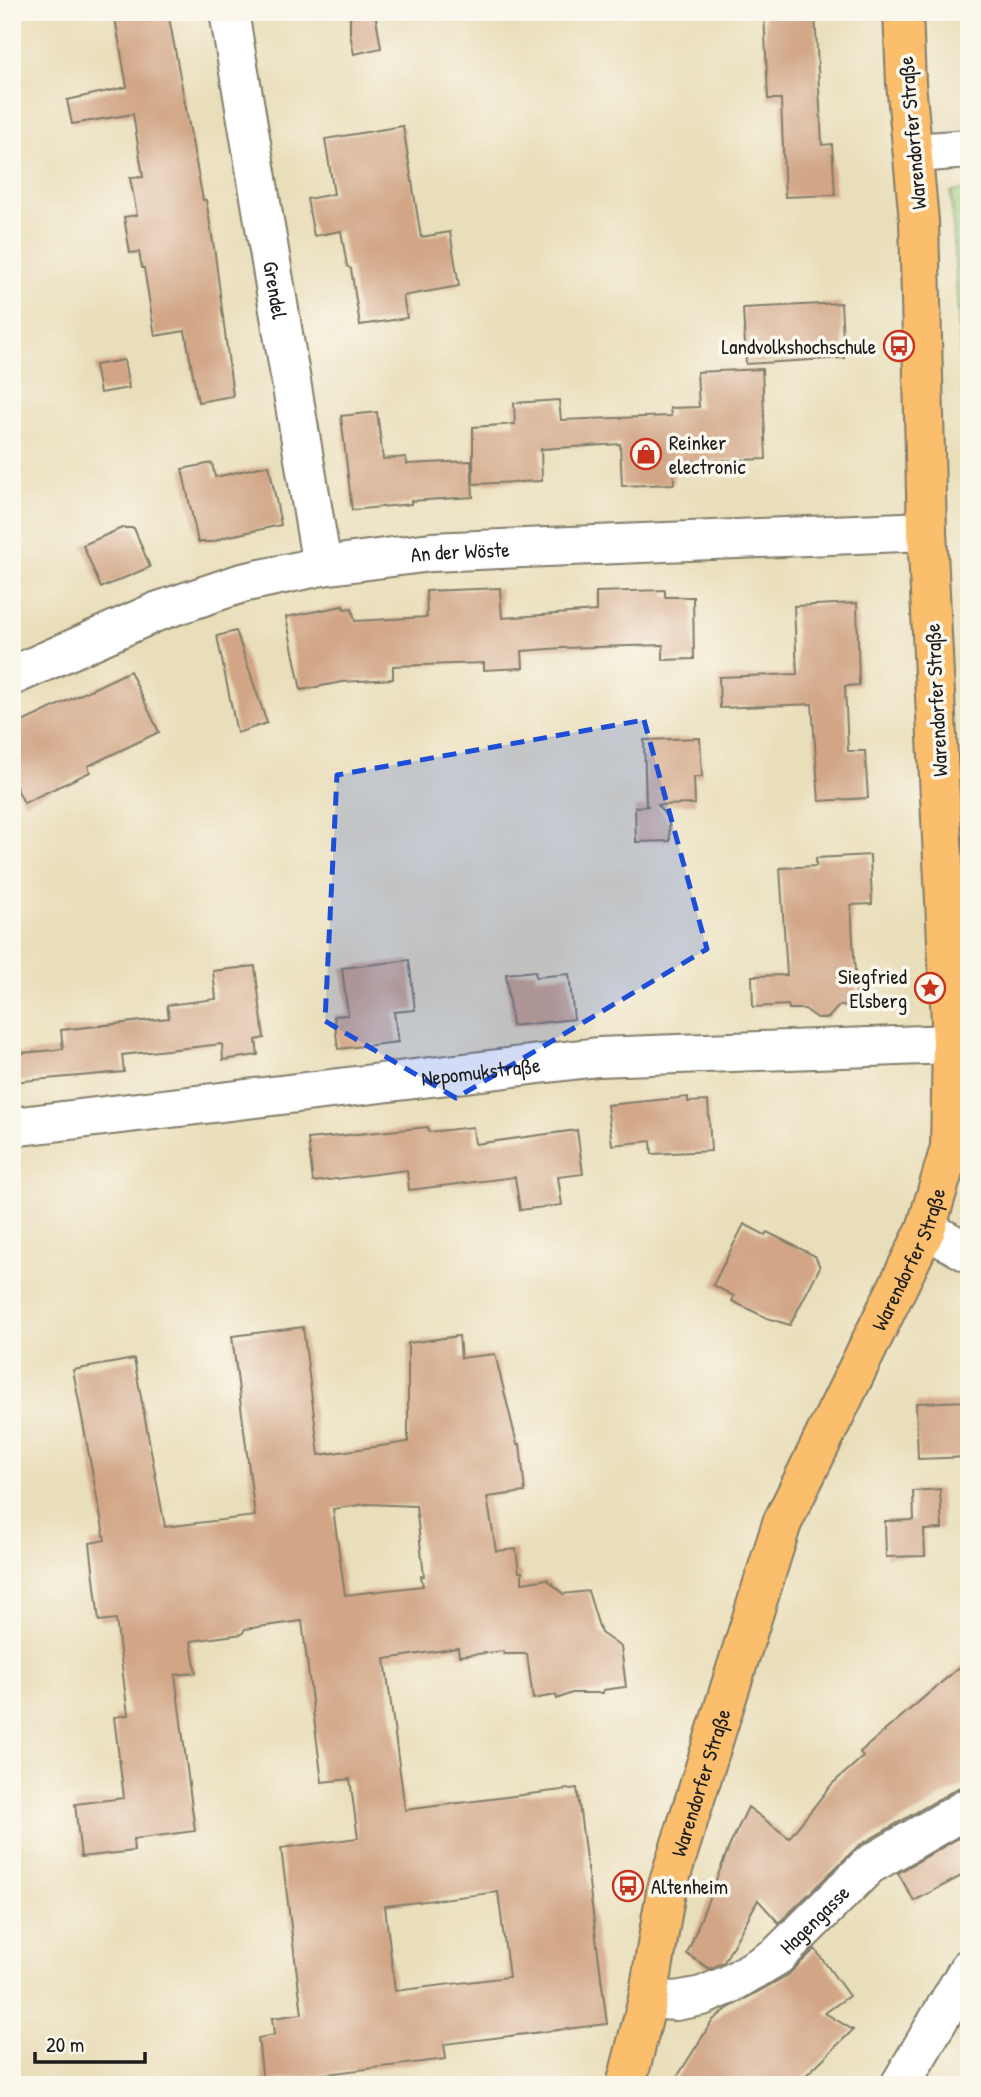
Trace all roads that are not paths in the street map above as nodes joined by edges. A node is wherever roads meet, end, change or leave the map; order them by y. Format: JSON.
{"nodes":[{"id":1,"x":229,"y":12,"type":"edge"},
{"id":2,"x":903,"y":12,"type":"edge"},
{"id":3,"x":969,"y":149,"type":"edge"},
{"id":4,"x":914,"y":153,"type":"junction"},
{"id":5,"x":927,"y":531,"type":"junction"},
{"id":6,"x":322,"y":566,"type":"junction"},
{"id":7,"x":12,"y":676,"type":"edge"},
{"id":8,"x":952,"y":1044,"type":"junction"},
{"id":9,"x":12,"y":1128,"type":"edge"},
{"id":10,"x":926,"y":1229,"type":"junction"},
{"id":11,"x":969,"y":1253,"type":"edge"},
{"id":12,"x":969,"y":1807,"type":"edge"},
{"id":13,"x":969,"y":1969,"type":"edge"},
{"id":14,"x":648,"y":1999,"type":"junction"},
{"id":15,"x":626,"y":2085,"type":"edge"},
{"id":16,"x":900,"y":2085,"type":"edge"}],
"edges":[{"from":1,"to":6,"type":"street","name":"Grendel"},
{"from":2,"to":4,"type":"main road","name":"Warendorfer Straße"},
{"from":3,"to":4,"type":"street"},
{"from":4,"to":5,"type":"main road","name":"Warendorfer Straße"},
{"from":5,"to":6,"type":"street","name":"An der Wöste"},
{"from":5,"to":8,"type":"main road","name":"Warendorfer Straße"},
{"from":6,"to":7,"type":"street","name":"An der Wöste"},
{"from":8,"to":9,"type":"street","name":"Nepomukstraße"},
{"from":8,"to":10,"type":"main road","name":"Warendorfer Straße"},
{"from":10,"to":11,"type":"street"},
{"from":10,"to":14,"type":"main road","name":"Warendorfer Straße"},
{"from":12,"to":14,"type":"street","name":"Hagengasse"},
{"from":13,"to":16,"type":"street"},
{"from":14,"to":15,"type":"main road","name":"Warendorfer Straße"}]}
